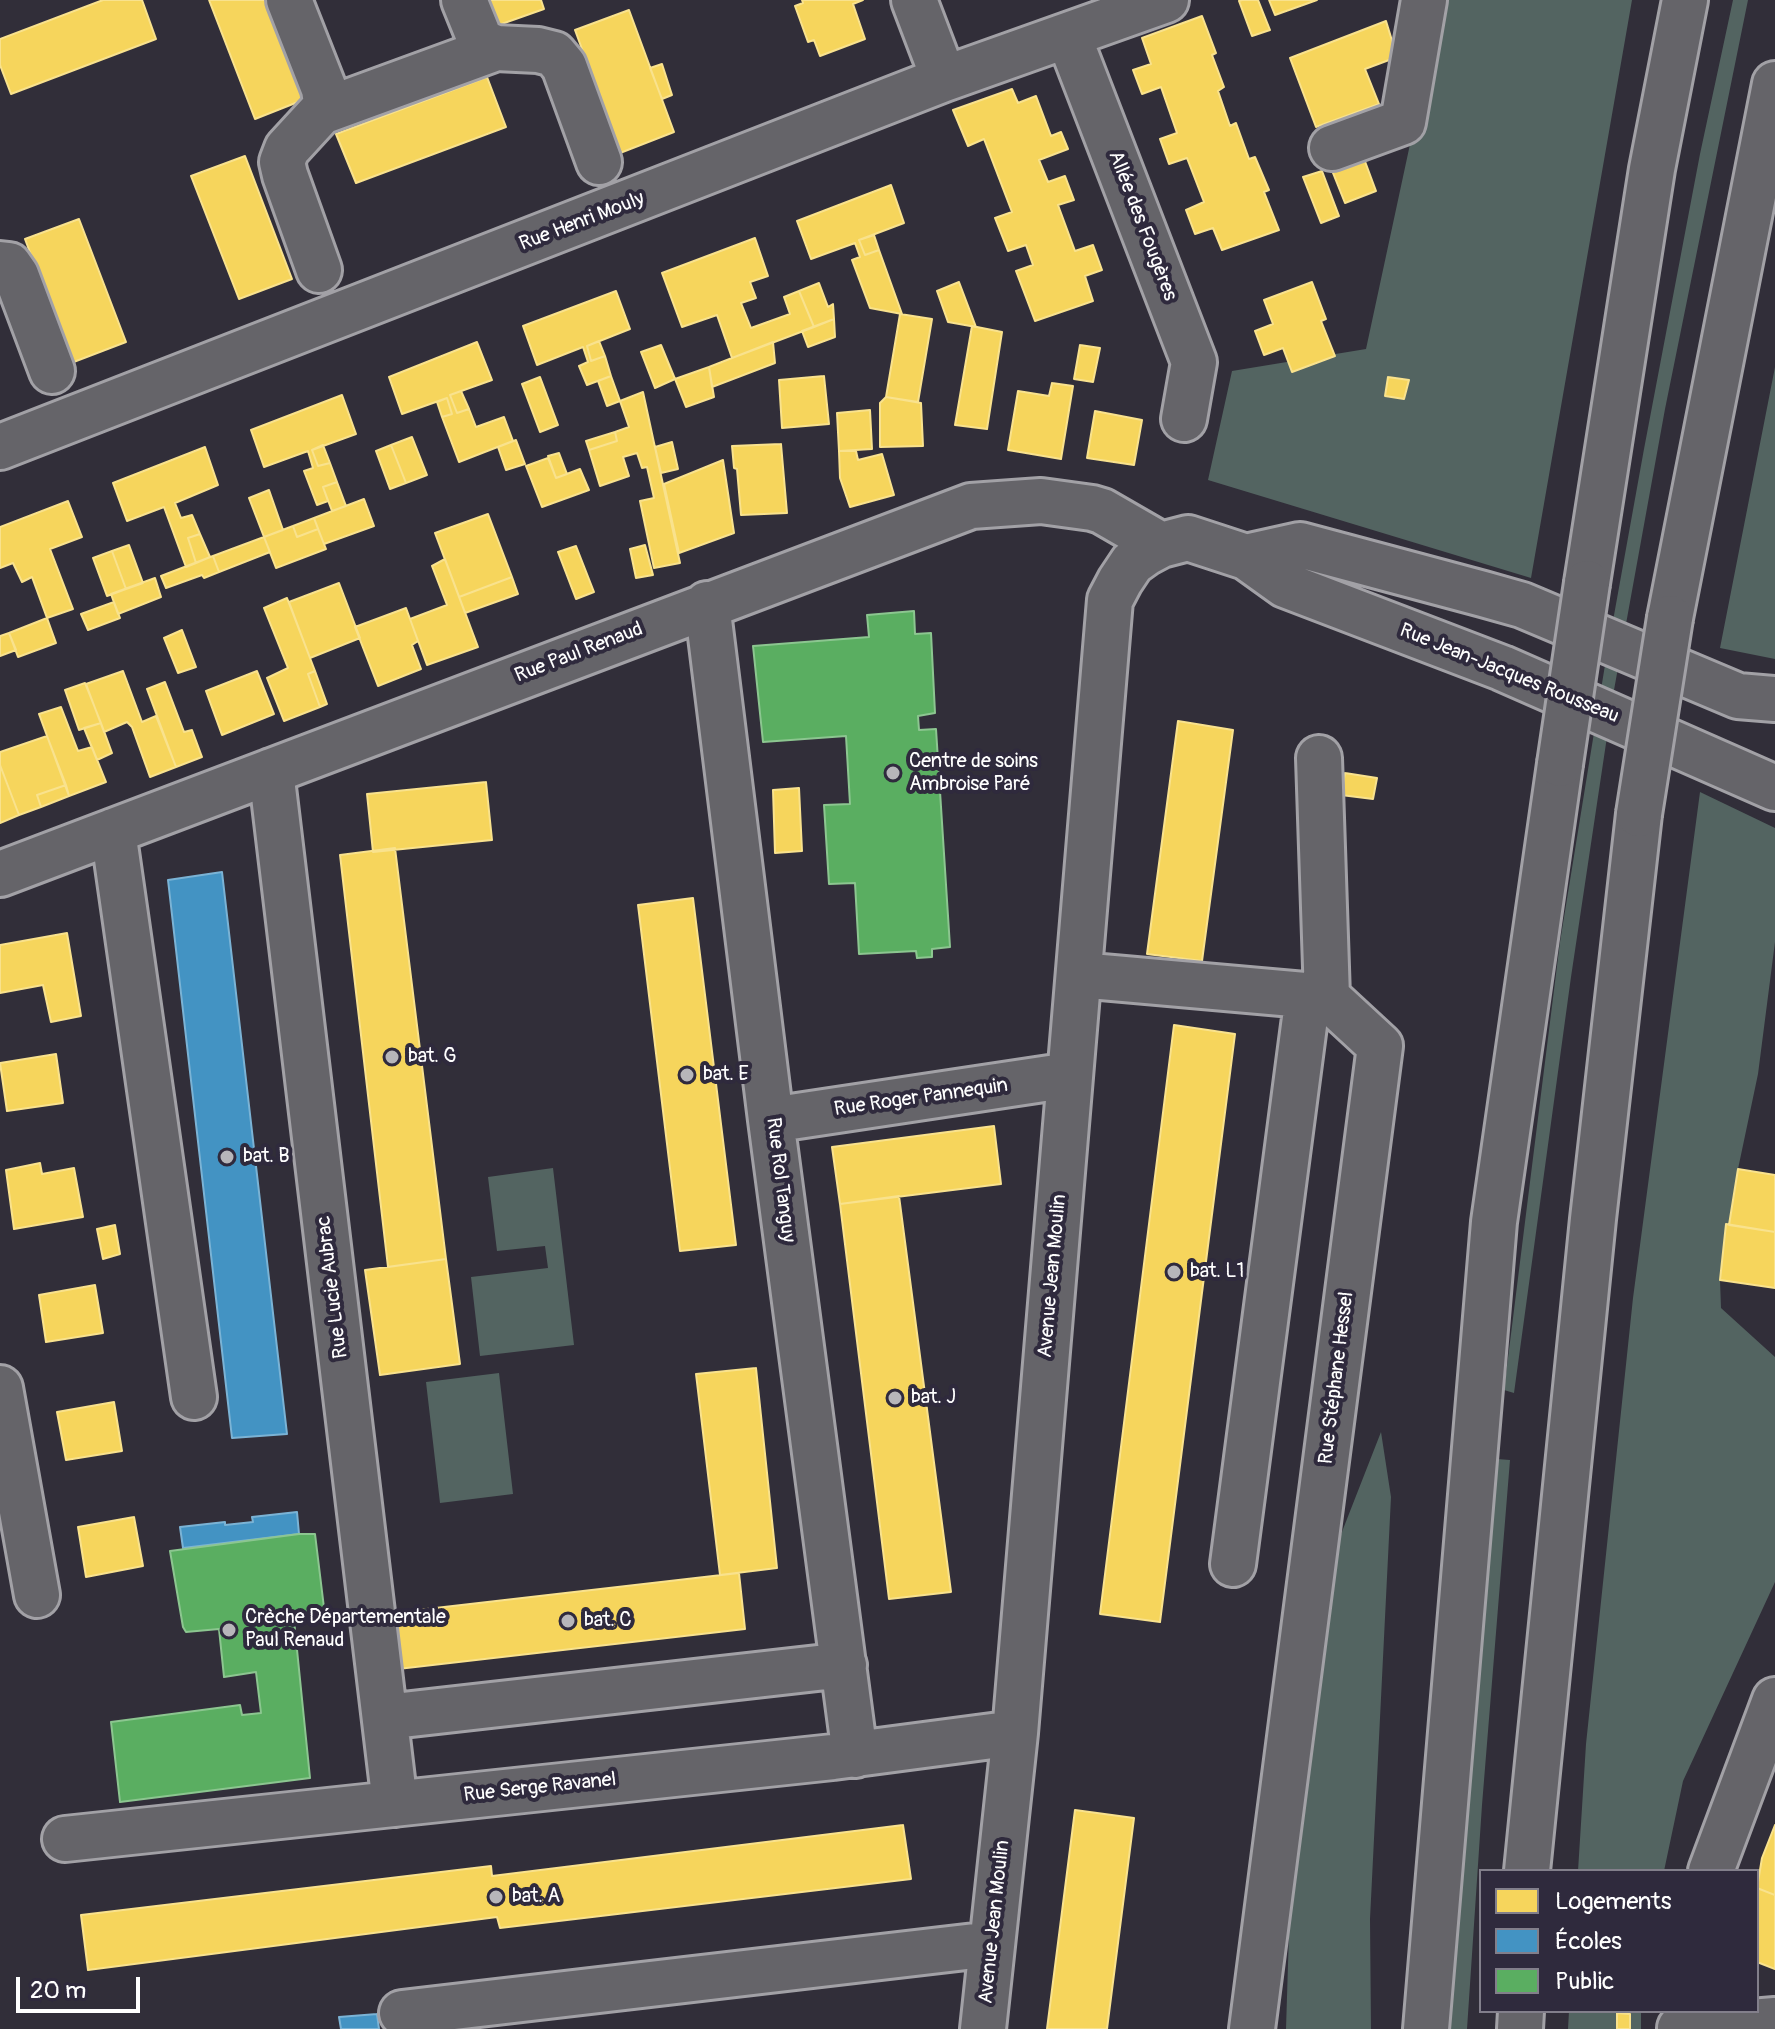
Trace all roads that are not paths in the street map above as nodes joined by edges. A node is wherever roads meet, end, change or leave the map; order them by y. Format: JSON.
{"nodes":[{"id":1,"x":289,"y":0,"type":"edge"},
{"id":2,"x":464,"y":0,"type":"edge"},
{"id":3,"x":914,"y":0,"type":"edge"},
{"id":4,"x":1424,"y":0,"type":"edge"},
{"id":5,"x":1685,"y":0,"type":"edge"},
{"id":6,"x":1158,"y":1,"type":"edge"},
{"id":7,"x":1068,"y":35,"type":"junction"},
{"id":8,"x":496,"y":48,"type":"junction"},
{"id":9,"x":944,"y":79,"type":"junction"},
{"id":10,"x":1775,"y":84,"type":"edge"},
{"id":11,"x":321,"y":112,"type":"junction"},
{"id":12,"x":1332,"y":148,"type":"dead end"},
{"id":13,"x":599,"y":162,"type":"dead end"},
{"id":14,"x":0,"y":264,"type":"edge"},
{"id":15,"x":319,"y":270,"type":"dead end"},
{"id":16,"x":52,"y":371,"type":"dead end"},
{"id":17,"x":1184,"y":419,"type":"dead end"},
{"id":18,"x":0,"y":447,"type":"edge"},
{"id":19,"x":1161,"y":545,"type":"junction"},
{"id":20,"x":1246,"y":557,"type":"junction"},
{"id":21,"x":707,"y":604,"type":"junction"},
{"id":22,"x":1763,"y":701,"type":"edge"},
{"id":23,"x":1319,"y":758,"type":"dead end"},
{"id":24,"x":271,"y":771,"type":"junction"},
{"id":25,"x":1775,"y":788,"type":"edge"},
{"id":26,"x":113,"y":831,"type":"junction"},
{"id":27,"x":0,"y":874,"type":"edge"},
{"id":28,"x":1079,"y":975,"type":"junction"},
{"id":29,"x":1317,"y":996,"type":"junction"},
{"id":30,"x":1070,"y":1075,"type":"junction"},
{"id":31,"x":771,"y":1120,"type":"junction"},
{"id":32,"x":0,"y":1388,"type":"edge"},
{"id":33,"x":194,"y":1397,"type":"dead end"},
{"id":34,"x":1233,"y":1564,"type":"dead end"},
{"id":35,"x":37,"y":1595,"type":"dead end"},
{"id":36,"x":844,"y":1665,"type":"junction"},
{"id":37,"x":1775,"y":1700,"type":"edge"},
{"id":38,"x":385,"y":1717,"type":"junction"},
{"id":39,"x":1015,"y":1733,"type":"junction"},
{"id":40,"x":855,"y":1755,"type":"junction"},
{"id":41,"x":395,"y":1804,"type":"junction"},
{"id":42,"x":65,"y":1839,"type":"dead end"},
{"id":43,"x":1527,"y":1869,"type":"edge"},
{"id":44,"x":1712,"y":1869,"type":"edge"},
{"id":45,"x":992,"y":1944,"type":"junction"},
{"id":46,"x":402,"y":2013,"type":"dead end"},
{"id":47,"x":1775,"y":2020,"type":"edge"},
{"id":48,"x":1681,"y":2023,"type":"edge"},
{"id":49,"x":983,"y":2029,"type":"edge"},
{"id":50,"x":1252,"y":2029,"type":"edge"},
{"id":51,"x":1426,"y":2029,"type":"edge"}],
"edges":[{"from":1,"to":11,"type":"main road"},
{"from":2,"to":8,"type":"main road"},
{"from":3,"to":9,"type":"main road"},
{"from":4,"to":12,"type":"main road"},
{"from":5,"to":51,"type":"main road","bridge":true},
{"from":6,"to":7,"type":"main road","name":"Rue Henri Mouly"},
{"from":7,"to":9,"type":"main road","name":"Rue Henri Mouly"},
{"from":7,"to":17,"type":"main road","name":"Allée des Fougères"},
{"from":8,"to":11,"type":"main road"},
{"from":8,"to":13,"type":"main road"},
{"from":9,"to":18,"type":"main road","name":"Rue Henri Mouly"},
{"from":10,"to":43,"type":"main road","bridge":true},
{"from":11,"to":15,"type":"main road"},
{"from":14,"to":16,"type":"main road"},
{"from":19,"to":20,"type":"main road","name":"Rue Jean-Jacques Rousseau"},
{"from":19,"to":21,"type":"main road","name":"Rue Paul Renaud"},
{"from":19,"to":28,"type":"main road","name":"Avenue Jean Moulin"},
{"from":20,"to":22,"type":"main road"},
{"from":20,"to":25,"type":"main road","name":"Rue Jean-Jacques Rousseau"},
{"from":21,"to":24,"type":"main road","name":"Rue Paul Renaud"},
{"from":21,"to":31,"type":"main road","name":"Rue Rol Tanguy"},
{"from":23,"to":29,"type":"main road"},
{"from":24,"to":26,"type":"main road","name":"Rue Paul Renaud"},
{"from":24,"to":38,"type":"main road","name":"Rue Lucie Aubrac"},
{"from":26,"to":27,"type":"main road","name":"Rue Paul Renaud"},
{"from":26,"to":33,"type":"main road"},
{"from":28,"to":29,"type":"main road"},
{"from":28,"to":30,"type":"main road","name":"Avenue Jean Moulin"},
{"from":29,"to":34,"type":"main road"},
{"from":29,"to":50,"type":"main road","name":"Rue Stéphane Hessel"},
{"from":30,"to":31,"type":"main road","name":"Rue Roger Pannequin"},
{"from":30,"to":39,"type":"main road","name":"Avenue Jean Moulin"},
{"from":31,"to":36,"type":"main road","name":"Rue Rol Tanguy"},
{"from":32,"to":35,"type":"main road"},
{"from":36,"to":38,"type":"main road"},
{"from":36,"to":40,"type":"main road","name":"Rue Rol Tanguy"},
{"from":37,"to":44,"type":"main road"},
{"from":38,"to":41,"type":"main road","name":"Rue Lucie Aubrac"},
{"from":39,"to":40,"type":"main road","name":"Rue Serge Ravanel"},
{"from":39,"to":45,"type":"main road","name":"Avenue Jean Moulin"},
{"from":40,"to":41,"type":"main road","name":"Rue Serge Ravanel"},
{"from":41,"to":42,"type":"main road","name":"Rue Serge Ravanel"},
{"from":45,"to":46,"type":"main road"},
{"from":45,"to":49,"type":"main road","name":"Avenue Jean Moulin"},
{"from":47,"to":48,"type":"main road"}]}
